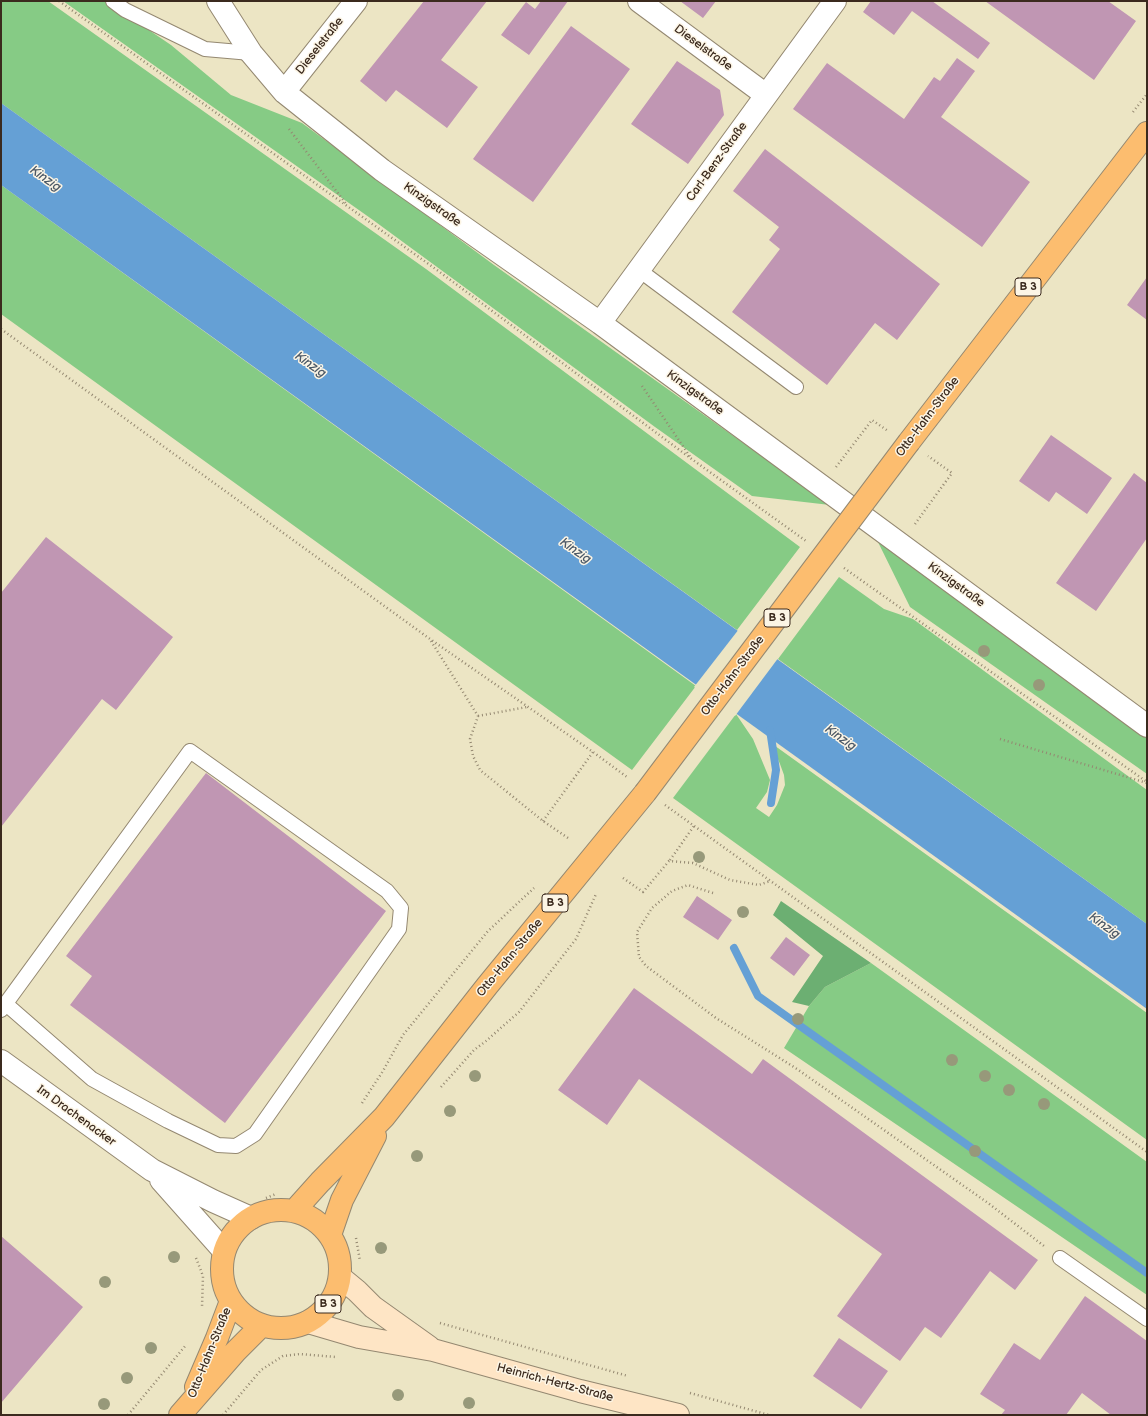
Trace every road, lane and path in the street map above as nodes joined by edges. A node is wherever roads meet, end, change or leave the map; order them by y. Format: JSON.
{"nodes":[{"id":1,"x":59,"y":1,"type":"edge"},
{"id":2,"x":113,"y":1,"type":"edge"},
{"id":3,"x":218,"y":1,"type":"edge"},
{"id":4,"x":356,"y":1,"type":"edge"},
{"id":5,"x":639,"y":1,"type":"edge"},
{"id":6,"x":835,"y":1,"type":"edge"},
{"id":7,"x":251,"y":53,"type":"junction"},
{"id":8,"x":284,"y":92,"type":"junction"},
{"id":9,"x":766,"y":95,"type":"junction"},
{"id":10,"x":1147,"y":132,"type":"edge"},
{"id":11,"x":350,"y":208,"type":"junction"},
{"id":12,"x":639,"y":270,"type":"junction"},
{"id":13,"x":600,"y":323,"type":"junction"},
{"id":14,"x":1,"y":329,"type":"edge"},
{"id":15,"x":640,"y":382,"type":"dead end"},
{"id":16,"x":796,"y":387,"type":"dead end"},
{"id":17,"x":909,"y":443,"type":"junction"},
{"id":18,"x":693,"y":460,"type":"junction"},
{"id":19,"x":822,"y":486,"type":"junction"},
{"id":20,"x":900,"y":544,"type":"junction"},
{"id":21,"x":825,"y":554,"type":"junction"},
{"id":22,"x":430,"y":639,"type":"junction"},
{"id":23,"x":528,"y":707,"type":"junction"},
{"id":24,"x":478,"y":716,"type":"junction"},
{"id":25,"x":1147,"y":726,"type":"edge"},
{"id":26,"x":1000,"y":738,"type":"dead end"},
{"id":27,"x":593,"y":752,"type":"junction"},
{"id":28,"x":1147,"y":783,"type":"edge"},
{"id":29,"x":646,"y":792,"type":"junction"},
{"id":30,"x":543,"y":821,"type":"junction"},
{"id":31,"x":694,"y":826,"type":"junction"},
{"id":32,"x":568,"y":838,"type":"dead end"},
{"id":33,"x":669,"y":860,"type":"junction"},
{"id":34,"x":623,"y":878,"type":"dead end"},
{"id":35,"x":771,"y":881,"type":"junction"},
{"id":36,"x":539,"y":883,"type":"dead end"},
{"id":37,"x":599,"y":888,"type":"dead end"},
{"id":38,"x":713,"y":893,"type":"dead end"},
{"id":39,"x":4,"y":1007,"type":"edge"},
{"id":40,"x":1,"y":1061,"type":"edge"},
{"id":41,"x":438,"y":1090,"type":"dead end"},
{"id":42,"x":358,"y":1108,"type":"dead end"},
{"id":43,"x":384,"y":1117,"type":"junction"},
{"id":44,"x":1147,"y":1152,"type":"edge"},
{"id":45,"x":152,"y":1170,"type":"junction"},
{"id":46,"x":281,"y":1192,"type":"dead end"},
{"id":47,"x":260,"y":1198,"type":"dead end"},
{"id":48,"x":294,"y":1211,"type":"junction"},
{"id":49,"x":251,"y":1218,"type":"junction"},
{"id":50,"x":330,"y":1235,"type":"junction"},
{"id":51,"x":355,"y":1235,"type":"dead end"},
{"id":52,"x":224,"y":1251,"type":"junction"},
{"id":53,"x":195,"y":1255,"type":"dead end"},
{"id":54,"x":1060,"y":1258,"type":"joint"},
{"id":55,"x":360,"y":1262,"type":"dead end"},
{"id":56,"x":340,"y":1278,"type":"junction"},
{"id":57,"x":231,"y":1301,"type":"junction"},
{"id":58,"x":201,"y":1313,"type":"dead end"},
{"id":59,"x":1147,"y":1319,"type":"edge"},
{"id":60,"x":308,"y":1322,"type":"junction"},
{"id":61,"x":434,"y":1322,"type":"dead end"},
{"id":62,"x":262,"y":1325,"type":"junction"},
{"id":63,"x":191,"y":1339,"type":"dead end"},
{"id":64,"x":433,"y":1350,"type":"junction"},
{"id":65,"x":341,"y":1357,"type":"dead end"},
{"id":66,"x":631,"y":1377,"type":"dead end"},
{"id":67,"x":684,"y":1392,"type":"dead end"},
{"id":68,"x":184,"y":1410,"type":"edge"},
{"id":69,"x":128,"y":1415,"type":"edge"},
{"id":70,"x":223,"y":1415,"type":"edge"},
{"id":71,"x":678,"y":1415,"type":"edge"},
{"id":72,"x":769,"y":1415,"type":"edge"}],
"edges":[{"from":1,"to":11,"type":"path"},
{"from":2,"to":7,"type":"lane"},
{"from":3,"to":7,"type":"street","name":"Kinzigstraße"},
{"from":4,"to":8,"type":"street","name":"Dieselstraße"},
{"from":5,"to":9,"type":"street","name":"Dieselstraße"},
{"from":6,"to":9,"type":"street","name":"Carl-Benz-Straße"},
{"from":7,"to":8,"type":"street","name":"Kinzigstraße"},
{"from":8,"to":11,"type":"path"},
{"from":8,"to":13,"type":"street","name":"Kinzigstraße"},
{"from":9,"to":12,"type":"street","name":"Carl-Benz-Straße"},
{"from":10,"to":17,"type":"main road","name":"Otto-Hahn-Straße","number":"B 3"},
{"from":11,"to":18,"type":"path"},
{"from":12,"to":13,"type":"street","name":"Carl-Benz-Straße"},
{"from":12,"to":16,"type":"lane"},
{"from":13,"to":19,"type":"street","name":"Kinzigstraße"},
{"from":14,"to":22,"type":"path"},
{"from":15,"to":18,"type":"path"},
{"from":17,"to":19,"type":"path"},
{"from":17,"to":20,"type":"path"},
{"from":17,"to":21,"type":"main road","name":"Otto-Hahn-Straße","number":"B 3","bridge":true},
{"from":18,"to":21,"type":"path"},
{"from":19,"to":20,"type":"street","name":"Kinzigstraße"},
{"from":20,"to":25,"type":"street","name":"Kinzigstraße"},
{"from":21,"to":28,"type":"path"},
{"from":21,"to":29,"type":"main road","name":"Otto-Hahn-Straße","number":"B 3","bridge":true},
{"from":22,"to":23,"type":"path"},
{"from":22,"to":24,"type":"path"},
{"from":23,"to":24,"type":"path"},
{"from":23,"to":27,"type":"path"},
{"from":24,"to":30,"type":"path"},
{"from":26,"to":28,"type":"path"},
{"from":27,"to":29,"type":"path"},
{"from":27,"to":30,"type":"path"},
{"from":29,"to":31,"type":"path"},
{"from":29,"to":43,"type":"main road","name":"Otto-Hahn-Straße","number":"B 3"},
{"from":30,"to":32,"type":"path"},
{"from":31,"to":33,"type":"path"},
{"from":31,"to":35,"type":"path"},
{"from":33,"to":34,"type":"path"},
{"from":33,"to":35,"type":"path"},
{"from":35,"to":44,"type":"path"},
{"from":36,"to":42,"type":"path"},
{"from":37,"to":41,"type":"path"},
{"from":38,"to":54,"type":"path"},
{"from":39,"to":39,"type":"lane"},
{"from":40,"to":45,"type":"street","name":"Im Drachenacker"},
{"from":43,"to":48,"type":"main road","name":"Otto-Hahn-Straße","number":"B 3"},
{"from":43,"to":50,"type":"main road","name":"Otto-Hahn-Straße","number":"B 3"},
{"from":45,"to":49,"type":"street","name":"Im Drachenacker"},
{"from":45,"to":52,"type":"street","name":"Im Drachenacker"},
{"from":46,"to":47,"type":"path"},
{"from":48,"to":49,"type":"main road","name":"Otto-Hahn-Straße"},
{"from":48,"to":50,"type":"main road","name":"Otto-Hahn-Straße"},
{"from":49,"to":52,"type":"main road","name":"Otto-Hahn-Straße"},
{"from":50,"to":56,"type":"main road","name":"Otto-Hahn-Straße","number":"B 3"},
{"from":51,"to":55,"type":"path"},
{"from":52,"to":57,"type":"main road","name":"Otto-Hahn-Straße"},
{"from":53,"to":58,"type":"path"},
{"from":54,"to":59,"type":"lane"},
{"from":56,"to":60,"type":"main road","name":"Otto-Hahn-Straße","number":"B 3"},
{"from":56,"to":64,"type":"street","name":"Heinrich-Hertz-Straße"},
{"from":57,"to":62,"type":"main road","name":"Otto-Hahn-Straße"},
{"from":57,"to":68,"type":"main road","name":"Otto-Hahn-Straße"},
{"from":60,"to":62,"type":"main road","name":"Otto-Hahn-Straße","number":"B 3"},
{"from":60,"to":64,"type":"street","name":"Heinrich-Hertz-Straße"},
{"from":61,"to":66,"type":"path"},
{"from":62,"to":68,"type":"main road","name":"Otto-Hahn-Straße"},
{"from":63,"to":69,"type":"path"},
{"from":64,"to":71,"type":"street","name":"Heinrich-Hertz-Straße"},
{"from":65,"to":70,"type":"path"},
{"from":67,"to":72,"type":"path"}]}
